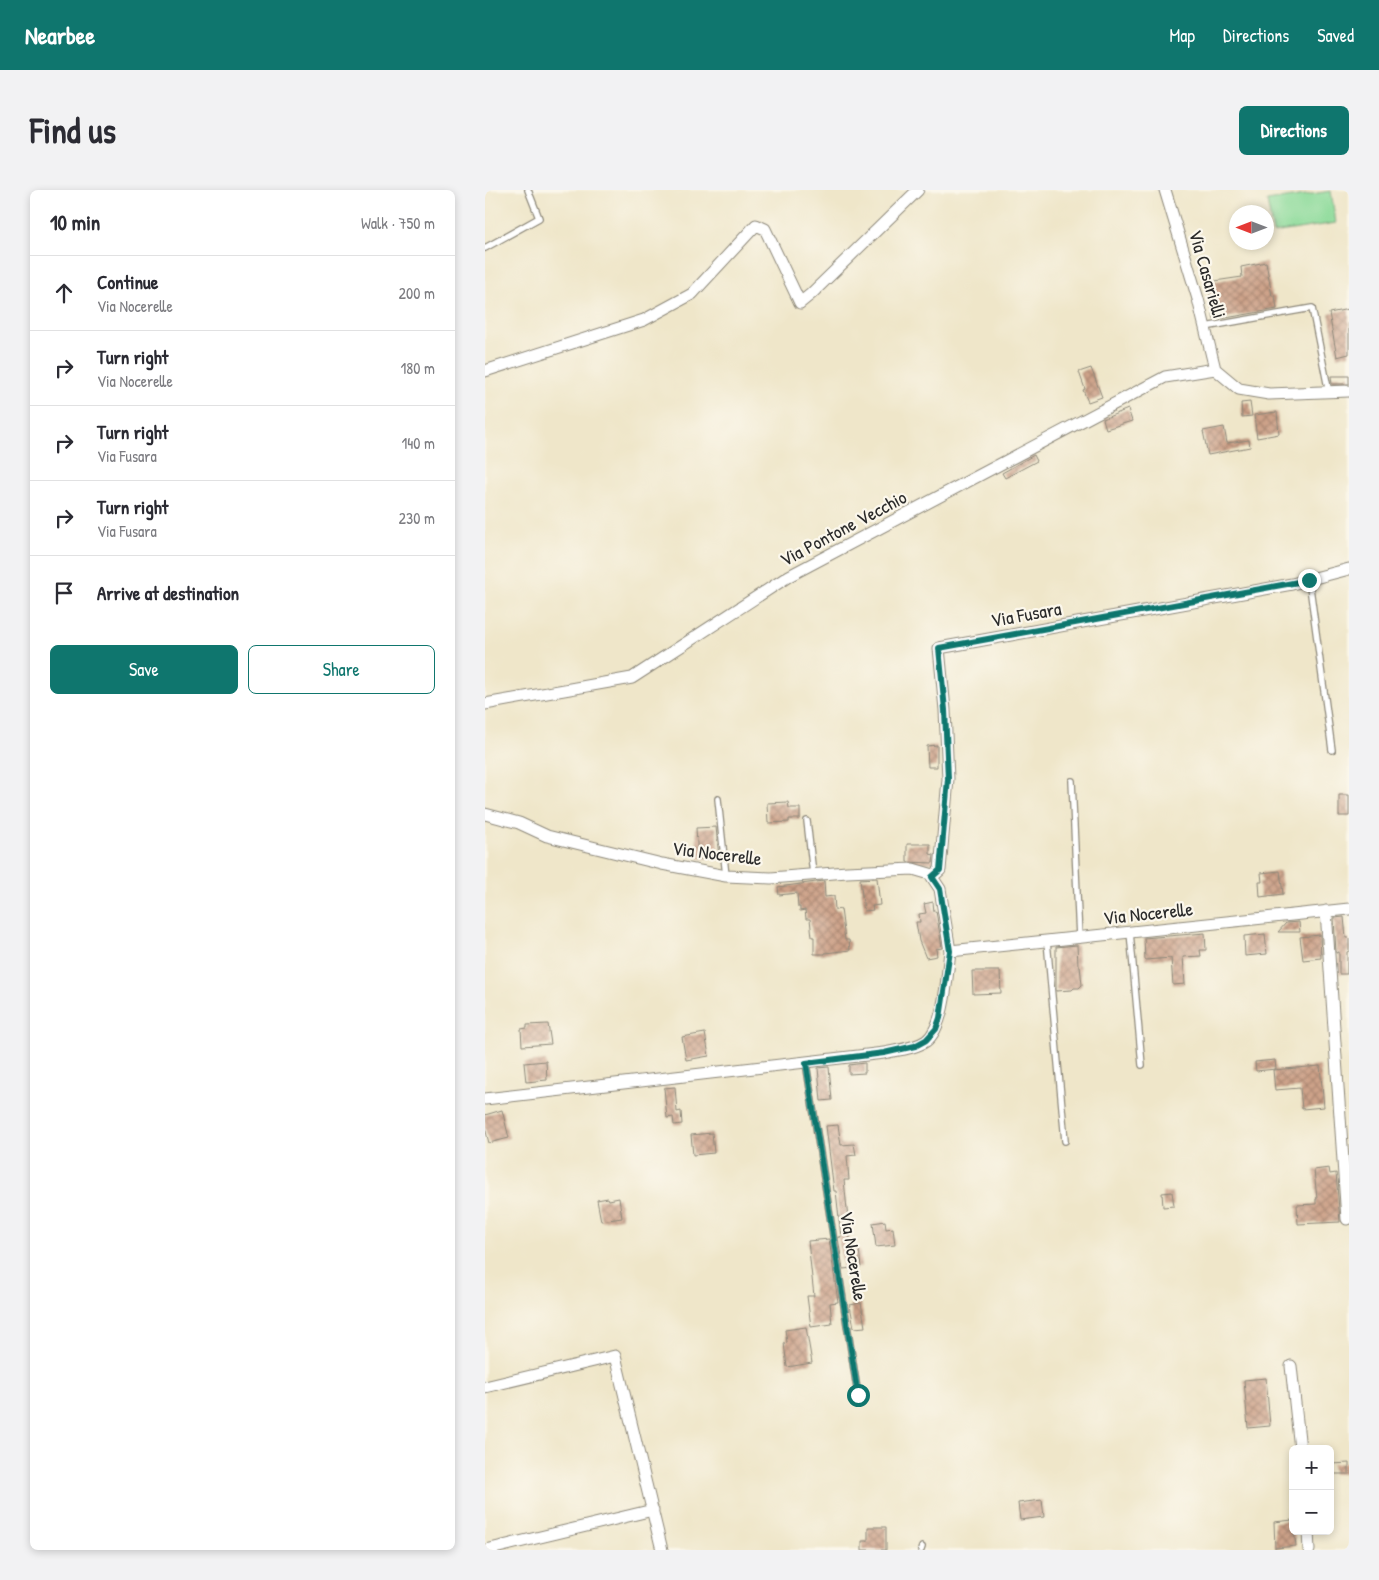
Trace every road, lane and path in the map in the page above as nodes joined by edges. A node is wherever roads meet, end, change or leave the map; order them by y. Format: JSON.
{"nodes":[{"id":1,"x":528,"y":190,"type":"edge"},
{"id":2,"x":918,"y":190,"type":"edge"},
{"id":3,"x":1165,"y":190,"type":"edge"},
{"id":4,"x":485,"y":248,"type":"edge"},
{"id":5,"x":1205,"y":327,"type":"junction"},
{"id":6,"x":1215,"y":369,"type":"junction"},
{"id":7,"x":485,"y":371,"type":"edge"},
{"id":8,"x":1329,"y":392,"type":"junction"},
{"id":9,"x":1349,"y":392,"type":"edge"},
{"id":10,"x":1349,"y":569,"type":"edge"},
{"id":11,"x":1309,"y":580,"type":"junction"},
{"id":12,"x":485,"y":704,"type":"edge"},
{"id":13,"x":1332,"y":750,"type":"dead end"},
{"id":14,"x":1072,"y":781,"type":"dead end"},
{"id":15,"x":718,"y":798,"type":"dead end"},
{"id":16,"x":485,"y":814,"type":"edge"},
{"id":17,"x":807,"y":821,"type":"dead end"},
{"id":18,"x":813,"y":874,"type":"junction"},
{"id":19,"x":726,"y":876,"type":"junction"},
{"id":20,"x":932,"y":877,"type":"junction"},
{"id":21,"x":1349,"y":909,"type":"edge"},
{"id":22,"x":1326,"y":911,"type":"junction"},
{"id":23,"x":1131,"y":932,"type":"junction"},
{"id":24,"x":1079,"y":938,"type":"junction"},
{"id":25,"x":1047,"y":941,"type":"junction"},
{"id":26,"x":950,"y":951,"type":"junction"},
{"id":27,"x":806,"y":1063,"type":"junction"},
{"id":28,"x":1142,"y":1065,"type":"dead end"},
{"id":29,"x":485,"y":1099,"type":"edge"},
{"id":30,"x":1065,"y":1141,"type":"dead end"},
{"id":31,"x":1347,"y":1218,"type":"dead end"},
{"id":32,"x":1291,"y":1366,"type":"dead end"},
{"id":33,"x":485,"y":1387,"type":"edge"},
{"id":34,"x":858,"y":1395,"type":"dead end"},
{"id":35,"x":1300,"y":1445,"type":"edge"},
{"id":36,"x":653,"y":1510,"type":"junction"},
{"id":37,"x":1307,"y":1535,"type":"edge"},
{"id":38,"x":486,"y":1550,"type":"edge"},
{"id":39,"x":662,"y":1550,"type":"edge"},
{"id":40,"x":1309,"y":1550,"type":"edge"}],
"edges":[{"from":1,"to":4,"type":"lane"},
{"from":2,"to":7,"type":"street"},
{"from":3,"to":5,"type":"street","name":"Via Casarielli"},
{"from":5,"to":6,"type":"street","name":"Via Casarielli"},
{"from":5,"to":8,"type":"lane"},
{"from":6,"to":8,"type":"street"},
{"from":6,"to":12,"type":"street","name":"Via Pontone Vecchio"},
{"from":8,"to":9,"type":"street"},
{"from":10,"to":11,"type":"street","name":"Via Fusara"},
{"from":11,"to":13,"type":"lane"},
{"from":11,"to":20,"type":"street","name":"Via Fusara"},
{"from":14,"to":24,"type":"lane"},
{"from":15,"to":19,"type":"lane"},
{"from":16,"to":19,"type":"street","name":"Via Nocerelle"},
{"from":17,"to":18,"type":"lane"},
{"from":18,"to":19,"type":"street","name":"Via Nocerelle"},
{"from":18,"to":20,"type":"street","name":"Via Nocerelle"},
{"from":20,"to":26,"type":"street"},
{"from":21,"to":22,"type":"street","name":"Via Nocerelle"},
{"from":22,"to":23,"type":"street","name":"Via Nocerelle"},
{"from":22,"to":31,"type":"street"},
{"from":23,"to":24,"type":"street","name":"Via Nocerelle"},
{"from":23,"to":28,"type":"lane"},
{"from":24,"to":25,"type":"street","name":"Via Nocerelle"},
{"from":25,"to":26,"type":"street","name":"Via Nocerelle"},
{"from":25,"to":30,"type":"lane"},
{"from":26,"to":27,"type":"street"},
{"from":27,"to":29,"type":"street"},
{"from":27,"to":34,"type":"lane","name":"Via Nocerelle"},
{"from":32,"to":35,"type":"street"},
{"from":33,"to":36,"type":"street"},
{"from":36,"to":38,"type":"street"},
{"from":36,"to":39,"type":"street"},
{"from":37,"to":40,"type":"street"}]}
